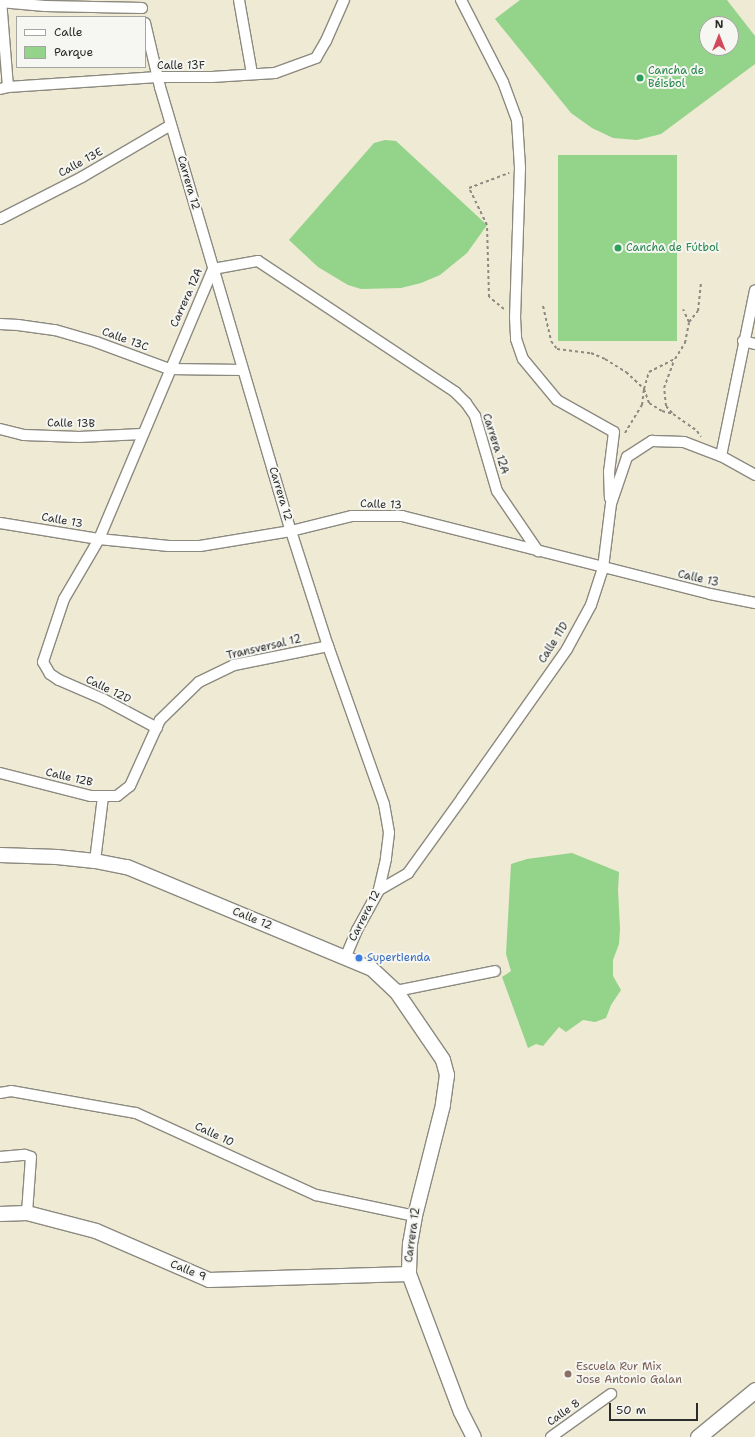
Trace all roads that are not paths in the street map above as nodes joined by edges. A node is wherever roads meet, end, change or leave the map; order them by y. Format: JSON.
{"nodes":[{"id":1,"x":239,"y":0,"type":"edge"},
{"id":2,"x":344,"y":0,"type":"edge"},
{"id":3,"x":461,"y":0,"type":"edge"},
{"id":4,"x":0,"y":1,"type":"edge"},
{"id":5,"x":142,"y":8,"type":"edge"},
{"id":6,"x":146,"y":27,"type":"edge"},
{"id":7,"x":252,"y":74,"type":"junction"},
{"id":8,"x":158,"y":77,"type":"junction"},
{"id":9,"x":4,"y":88,"type":"edge"},
{"id":10,"x":171,"y":125,"type":"junction"},
{"id":11,"x":0,"y":219,"type":"edge"},
{"id":12,"x":213,"y":269,"type":"junction"},
{"id":13,"x":755,"y":290,"type":"edge"},
{"id":14,"x":0,"y":324,"type":"edge"},
{"id":15,"x":743,"y":341,"type":"junction"},
{"id":16,"x":755,"y":344,"type":"edge"},
{"id":17,"x":169,"y":369,"type":"junction"},
{"id":18,"x":243,"y":370,"type":"junction"},
{"id":19,"x":0,"y":429,"type":"edge"},
{"id":20,"x":142,"y":434,"type":"junction"},
{"id":21,"x":721,"y":456,"type":"junction"},
{"id":22,"x":755,"y":475,"type":"edge"},
{"id":23,"x":611,"y":504,"type":"junction"},
{"id":24,"x":0,"y":523,"type":"edge"},
{"id":25,"x":291,"y":531,"type":"junction"},
{"id":26,"x":99,"y":539,"type":"junction"},
{"id":27,"x":538,"y":551,"type":"junction"},
{"id":28,"x":603,"y":568,"type":"junction"},
{"id":29,"x":755,"y":603,"type":"edge"},
{"id":30,"x":328,"y":646,"type":"junction"},
{"id":31,"x":50,"y":674,"type":"joint"},
{"id":32,"x":156,"y":728,"type":"junction"},
{"id":33,"x":0,"y":773,"type":"edge"},
{"id":34,"x":103,"y":797,"type":"junction"},
{"id":35,"x":0,"y":855,"type":"edge"},
{"id":36,"x":95,"y":861,"type":"junction"},
{"id":37,"x":379,"y":890,"type":"junction"},
{"id":38,"x":345,"y":958,"type":"junction"},
{"id":39,"x":495,"y":971,"type":"dead end"},
{"id":40,"x":396,"y":991,"type":"junction"},
{"id":41,"x":0,"y":1093,"type":"edge"},
{"id":42,"x":0,"y":1157,"type":"edge"},
{"id":43,"x":27,"y":1213,"type":"junction"},
{"id":44,"x":0,"y":1214,"type":"edge"},
{"id":45,"x":414,"y":1216,"type":"junction"},
{"id":46,"x":409,"y":1274,"type":"junction"},
{"id":47,"x":755,"y":1390,"type":"edge"},
{"id":48,"x":611,"y":1394,"type":"dead end"},
{"id":49,"x":474,"y":1437,"type":"edge"},
{"id":50,"x":551,"y":1437,"type":"edge"},
{"id":51,"x":698,"y":1437,"type":"edge"}],
"edges":[{"from":1,"to":7,"type":"street"},
{"from":2,"to":7,"type":"street","name":"Calle 13F"},
{"from":3,"to":23,"type":"street"},
{"from":4,"to":5,"type":"street"},
{"from":4,"to":9,"type":"street"},
{"from":6,"to":8,"type":"street","name":"Carrera 12"},
{"from":7,"to":8,"type":"street","name":"Calle 13F"},
{"from":8,"to":9,"type":"street","name":"Calle 13F"},
{"from":8,"to":10,"type":"street","name":"Carrera 12"},
{"from":10,"to":11,"type":"street","name":"Calle 13E"},
{"from":10,"to":12,"type":"street","name":"Carrera 12"},
{"from":12,"to":17,"type":"street","name":"Carrera 12A"},
{"from":12,"to":18,"type":"street","name":"Carrera 12"},
{"from":12,"to":27,"type":"street","name":"Carrera 12A"},
{"from":13,"to":15,"type":"street"},
{"from":14,"to":17,"type":"street","name":"Calle 13C"},
{"from":15,"to":16,"type":"street"},
{"from":15,"to":21,"type":"street"},
{"from":17,"to":18,"type":"street","name":"Calle 13C"},
{"from":17,"to":20,"type":"street","name":"Carrera 12A"},
{"from":18,"to":25,"type":"street","name":"Carrera 12"},
{"from":19,"to":20,"type":"street","name":"Calle 13B"},
{"from":20,"to":26,"type":"street","name":"Carrera 12A"},
{"from":21,"to":22,"type":"street","name":"Calle 11D"},
{"from":21,"to":23,"type":"street","name":"Calle 11D"},
{"from":23,"to":28,"type":"street","name":"Calle 11D"},
{"from":24,"to":26,"type":"street","name":"Calle 13"},
{"from":25,"to":26,"type":"street","name":"Calle 13"},
{"from":25,"to":27,"type":"street","name":"Calle 13"},
{"from":25,"to":30,"type":"street","name":"Carrera 12"},
{"from":26,"to":31,"type":"street","name":"Carrera 12A"},
{"from":27,"to":28,"type":"street","name":"Calle 13"},
{"from":28,"to":29,"type":"street","name":"Calle 13"},
{"from":28,"to":37,"type":"street","name":"Calle 11D"},
{"from":30,"to":32,"type":"street","name":"Transversal 12"},
{"from":30,"to":37,"type":"street","name":"Carrera 12"},
{"from":31,"to":32,"type":"street","name":"Calle 12D"},
{"from":32,"to":34,"type":"street","name":"Calle 12B"},
{"from":33,"to":34,"type":"street","name":"Calle 12B"},
{"from":34,"to":36,"type":"street"},
{"from":35,"to":36,"type":"street","name":"Calle 12"},
{"from":36,"to":38,"type":"street","name":"Calle 12"},
{"from":37,"to":38,"type":"street","name":"Carrera 12"},
{"from":38,"to":40,"type":"street","name":"Calle 12"},
{"from":39,"to":40,"type":"street"},
{"from":40,"to":45,"type":"street","name":"Carrera 12"},
{"from":41,"to":45,"type":"street","name":"Calle 10"},
{"from":42,"to":43,"type":"street"},
{"from":43,"to":44,"type":"street","name":"Calle 9"},
{"from":43,"to":46,"type":"street","name":"Calle 9"},
{"from":45,"to":46,"type":"street","name":"Carrera 12"},
{"from":46,"to":49,"type":"street","name":"Carrera 12"},
{"from":47,"to":51,"type":"main road"},
{"from":48,"to":50,"type":"street","name":"Calle 8"}]}
